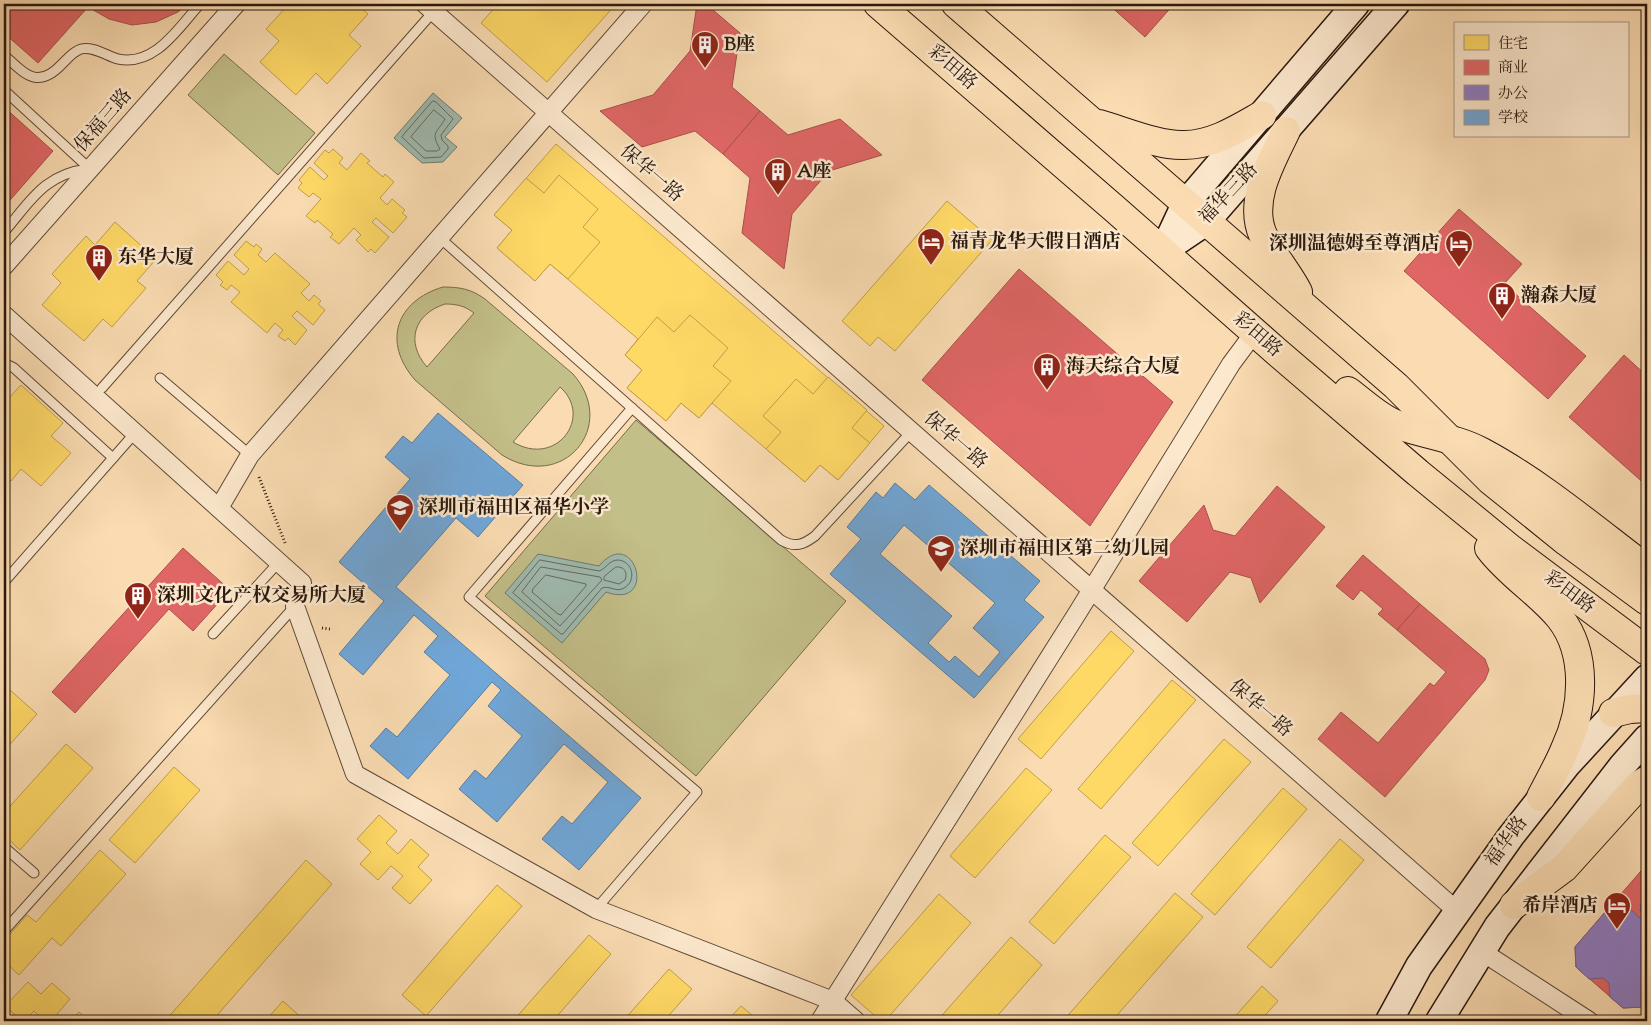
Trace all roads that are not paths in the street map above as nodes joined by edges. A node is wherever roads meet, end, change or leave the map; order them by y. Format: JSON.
{"nodes":[{"id":1,"x":200,"y":4,"type":"edge"},
{"id":2,"x":236,"y":4,"type":"edge"},
{"id":3,"x":643,"y":4,"type":"edge"},
{"id":4,"x":878,"y":4,"type":"edge"},
{"id":5,"x":956,"y":4,"type":"edge"},
{"id":6,"x":1396,"y":4,"type":"edge"},
{"id":7,"x":429,"y":7,"type":"edge"},
{"id":8,"x":1349,"y":8,"type":"edge"},
{"id":9,"x":4,"y":55,"type":"edge"},
{"id":10,"x":4,"y":90,"type":"edge"},
{"id":11,"x":549,"y":112,"type":"junction"},
{"id":12,"x":1262,"y":115,"type":"junction"},
{"id":13,"x":1093,"y":123,"type":"junction"},
{"id":14,"x":1286,"y":131,"type":"junction"},
{"id":15,"x":90,"y":169,"type":"junction"},
{"id":16,"x":1185,"y":204,"type":"junction"},
{"id":17,"x":1206,"y":222,"type":"junction"},
{"id":18,"x":4,"y":232,"type":"edge"},
{"id":19,"x":440,"y":238,"type":"junction"},
{"id":20,"x":1163,"y":251,"type":"junction"},
{"id":21,"x":4,"y":266,"type":"edge"},
{"id":22,"x":1308,"y":311,"type":"junction"},
{"id":23,"x":4,"y":315,"type":"edge"},
{"id":24,"x":1254,"y":333,"type":"junction"},
{"id":25,"x":1277,"y":352,"type":"junction"},
{"id":26,"x":4,"y":363,"type":"edge"},
{"id":27,"x":160,"y":378,"type":"dead end"},
{"id":28,"x":1396,"y":386,"type":"junction"},
{"id":29,"x":102,"y":388,"type":"dead end"},
{"id":30,"x":632,"y":408,"type":"junction"},
{"id":31,"x":912,"y":431,"type":"junction"},
{"id":32,"x":135,"y":433,"type":"junction"},
{"id":33,"x":1449,"y":439,"type":"junction"},
{"id":34,"x":250,"y":455,"type":"junction"},
{"id":35,"x":113,"y":458,"type":"junction"},
{"id":36,"x":1454,"y":504,"type":"junction"},
{"id":37,"x":219,"y":508,"type":"junction"},
{"id":38,"x":1647,"y":551,"type":"edge"},
{"id":39,"x":279,"y":562,"type":"junction"},
{"id":40,"x":1647,"y":569,"type":"edge"},
{"id":41,"x":4,"y":582,"type":"edge"},
{"id":42,"x":302,"y":583,"type":"joint"},
{"id":43,"x":1092,"y":589,"type":"junction"},
{"id":44,"x":1647,"y":601,"type":"edge"},
{"id":45,"x":295,"y":606,"type":"junction"},
{"id":46,"x":213,"y":634,"type":"dead end"},
{"id":47,"x":1647,"y":651,"type":"edge"},
{"id":48,"x":1647,"y":678,"type":"edge"},
{"id":49,"x":1647,"y":708,"type":"edge"},
{"id":50,"x":1613,"y":713,"type":"junction"},
{"id":51,"x":1647,"y":738,"type":"edge"},
{"id":52,"x":1647,"y":780,"type":"edge"},
{"id":53,"x":1541,"y":797,"type":"junction"},
{"id":54,"x":4,"y":847,"type":"edge"},
{"id":55,"x":34,"y":874,"type":"dead end"},
{"id":56,"x":1514,"y":905,"type":"junction"},
{"id":57,"x":596,"y":909,"type":"junction"},
{"id":58,"x":1457,"y":910,"type":"junction"},
{"id":59,"x":4,"y":931,"type":"edge"},
{"id":60,"x":1481,"y":951,"type":"junction"},
{"id":61,"x":833,"y":1001,"type":"junction"},
{"id":62,"x":820,"y":1021,"type":"edge"},
{"id":63,"x":856,"y":1021,"type":"edge"},
{"id":64,"x":1389,"y":1021,"type":"edge"},
{"id":65,"x":1439,"y":1021,"type":"edge"},
{"id":66,"x":1589,"y":1021,"type":"edge"}],
"edges":[{"from":1,"to":9,"type":"lane"},
{"from":2,"to":15,"type":"street","name":"保福三路"},
{"from":3,"to":11,"type":"street"},
{"from":4,"to":20,"type":"main road","name":"彩田路"},
{"from":5,"to":13,"type":"main road"},
{"from":6,"to":14,"type":"main road","name":"福华三路"},
{"from":7,"to":11,"type":"street","name":"保华一路"},
{"from":7,"to":29,"type":"lane"},
{"from":8,"to":12,"type":"main road","name":"福华三路"},
{"from":10,"to":15,"type":"lane"},
{"from":11,"to":19,"type":"street"},
{"from":11,"to":31,"type":"street","name":"保华一路"},
{"from":12,"to":13,"type":"main road"},
{"from":12,"to":16,"type":"main road","name":"福华三路"},
{"from":13,"to":16,"type":"main road"},
{"from":14,"to":17,"type":"main road","name":"福华三路"},
{"from":14,"to":22,"type":"main road"},
{"from":15,"to":18,"type":"lane"},
{"from":15,"to":21,"type":"street","name":"保福三路"},
{"from":16,"to":17,"type":"main road"},
{"from":16,"to":20,"type":"main road","name":"福华三路"},
{"from":17,"to":20,"type":"main road","name":"福华三路"},
{"from":17,"to":22,"type":"main road"},
{"from":19,"to":30,"type":"lane"},
{"from":19,"to":34,"type":"street"},
{"from":20,"to":24,"type":"main road","name":"彩田路"},
{"from":22,"to":28,"type":"main road"},
{"from":23,"to":32,"type":"street"},
{"from":24,"to":25,"type":"main road","name":"彩田路"},
{"from":24,"to":43,"type":"street"},
{"from":25,"to":33,"type":"main road"},
{"from":25,"to":36,"type":"main road","name":"彩田路"},
{"from":26,"to":35,"type":"lane"},
{"from":27,"to":34,"type":"lane"},
{"from":28,"to":33,"type":"main road"},
{"from":28,"to":38,"type":"main road"},
{"from":30,"to":31,"type":"lane"},
{"from":30,"to":57,"type":"lane"},
{"from":31,"to":43,"type":"street","name":"保华一路"},
{"from":32,"to":35,"type":"lane"},
{"from":32,"to":37,"type":"street"},
{"from":33,"to":40,"type":"main road"},
{"from":33,"to":44,"type":"main road"},
{"from":34,"to":37,"type":"street"},
{"from":35,"to":41,"type":"lane"},
{"from":36,"to":47,"type":"main road","name":"彩田路"},
{"from":36,"to":53,"type":"main road"},
{"from":37,"to":39,"type":"street"},
{"from":39,"to":42,"type":"street"},
{"from":39,"to":46,"type":"lane"},
{"from":42,"to":45,"type":"lane"},
{"from":43,"to":58,"type":"street","name":"保华一路"},
{"from":43,"to":61,"type":"street"},
{"from":45,"to":57,"type":"street"},
{"from":45,"to":59,"type":"lane"},
{"from":48,"to":50,"type":"main road","name":"福华路"},
{"from":49,"to":50,"type":"main road"},
{"from":50,"to":53,"type":"main road","name":"福华路"},
{"from":51,"to":56,"type":"main road"},
{"from":52,"to":56,"type":"main road"},
{"from":53,"to":58,"type":"main road","name":"福华路"},
{"from":54,"to":55,"type":"lane"},
{"from":56,"to":60,"type":"main road"},
{"from":57,"to":61,"type":"street"},
{"from":58,"to":64,"type":"main road","name":"福华路"},
{"from":60,"to":65,"type":"main road"},
{"from":60,"to":66,"type":"street"},
{"from":61,"to":62,"type":"street"},
{"from":61,"to":63,"type":"street"}]}
